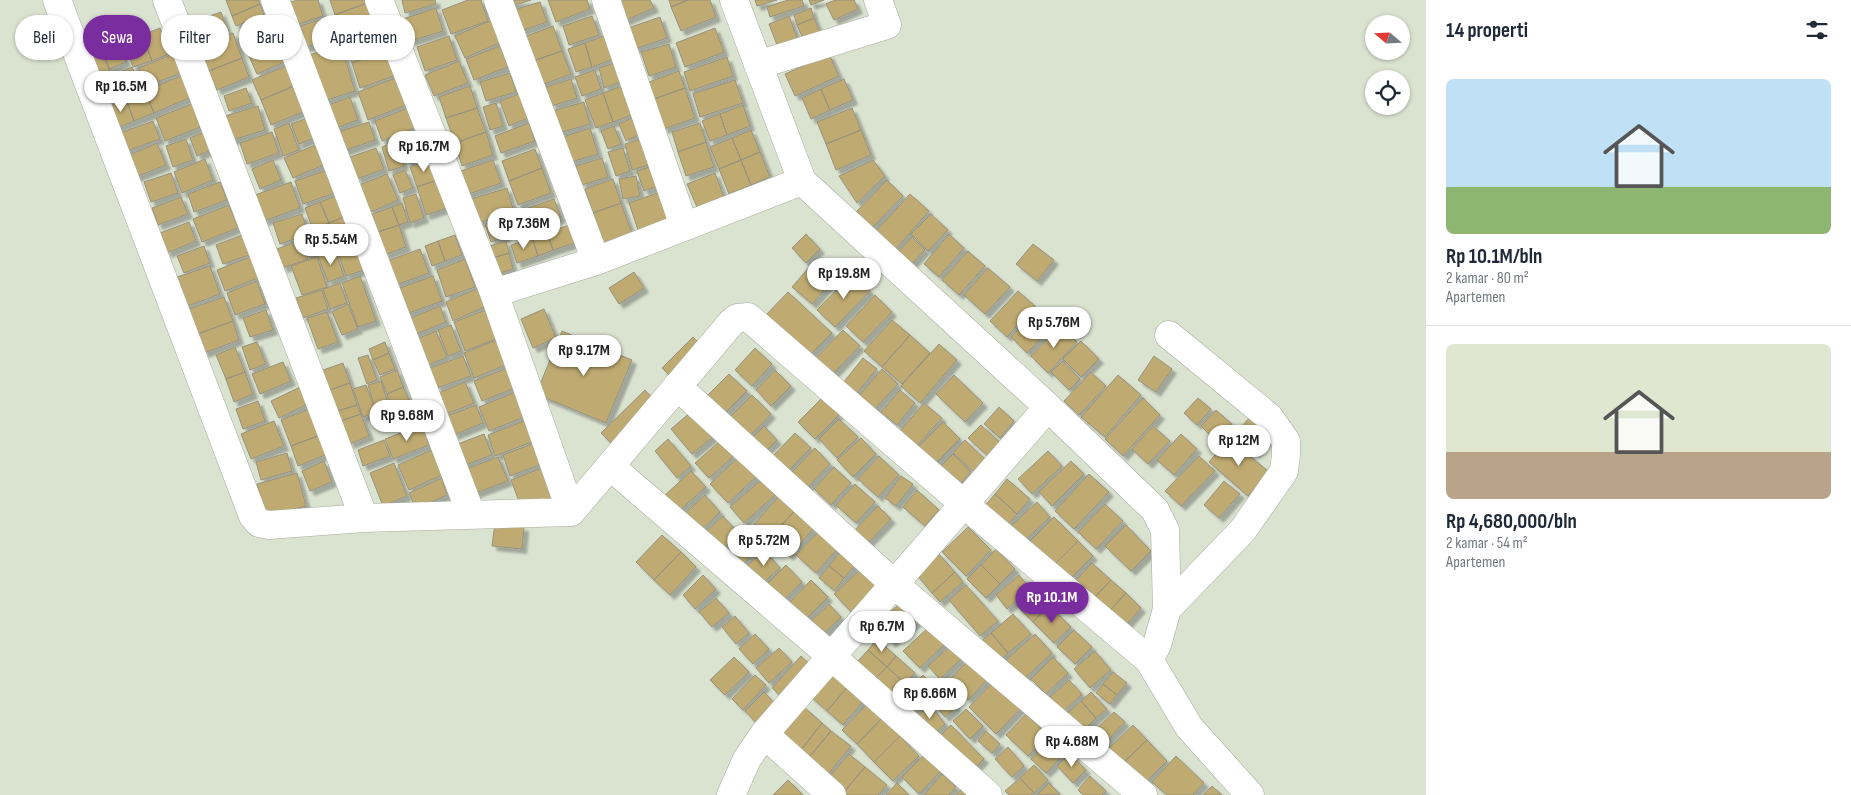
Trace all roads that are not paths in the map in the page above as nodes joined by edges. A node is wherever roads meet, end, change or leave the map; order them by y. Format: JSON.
{"nodes":[{"id":1,"x":57,"y":0,"type":"edge"},
{"id":2,"x":167,"y":0,"type":"edge"},
{"id":3,"x":275,"y":0,"type":"edge"},
{"id":4,"x":379,"y":0,"type":"edge"},
{"id":5,"x":498,"y":0,"type":"edge"},
{"id":6,"x":606,"y":0,"type":"edge"},
{"id":7,"x":734,"y":0,"type":"edge"},
{"id":8,"x":878,"y":0,"type":"edge"},
{"id":9,"x":898,"y":0,"type":"edge"},
{"id":10,"x":887,"y":25,"type":"junction"},
{"id":11,"x":758,"y":65,"type":"junction"},
{"id":12,"x":802,"y":181,"type":"junction"},
{"id":13,"x":684,"y":226,"type":"junction"},
{"id":14,"x":596,"y":261,"type":"junction"},
{"id":15,"x":494,"y":293,"type":"junction"},
{"id":16,"x":1169,"y":334,"type":"dead end"},
{"id":17,"x":677,"y":386,"type":"junction"},
{"id":18,"x":1048,"y":407,"type":"junction"},
{"id":19,"x":610,"y":466,"type":"junction"},
{"id":20,"x":964,"y":504,"type":"junction"},
{"id":21,"x":571,"y":512,"type":"junction"},
{"id":22,"x":471,"y":514,"type":"junction"},
{"id":23,"x":364,"y":518,"type":"junction"},
{"id":24,"x":894,"y":584,"type":"junction"},
{"id":25,"x":1167,"y":609,"type":"junction"},
{"id":26,"x":831,"y":656,"type":"junction"},
{"id":27,"x":1148,"y":660,"type":"junction"},
{"id":28,"x":764,"y":734,"type":"junction"},
{"id":29,"x":731,"y":795,"type":"edge"},
{"id":30,"x":832,"y":795,"type":"edge"},
{"id":31,"x":988,"y":795,"type":"edge"},
{"id":32,"x":1143,"y":795,"type":"edge"},
{"id":33,"x":1250,"y":795,"type":"edge"}],
"edges":[{"from":1,"to":23,"type":"street"},
{"from":2,"to":23,"type":"street"},
{"from":3,"to":22,"type":"street"},
{"from":4,"to":15,"type":"street"},
{"from":5,"to":14,"type":"street"},
{"from":6,"to":13,"type":"street"},
{"from":7,"to":11,"type":"street"},
{"from":8,"to":10,"type":"street"},
{"from":9,"to":10,"type":"street"},
{"from":10,"to":11,"type":"street"},
{"from":11,"to":12,"type":"street"},
{"from":12,"to":13,"type":"street"},
{"from":12,"to":18,"type":"street"},
{"from":13,"to":14,"type":"street"},
{"from":14,"to":15,"type":"street"},
{"from":15,"to":21,"type":"street"},
{"from":16,"to":25,"type":"street"},
{"from":17,"to":19,"type":"street"},
{"from":17,"to":20,"type":"street"},
{"from":17,"to":24,"type":"street"},
{"from":18,"to":20,"type":"street"},
{"from":18,"to":25,"type":"street"},
{"from":19,"to":21,"type":"street"},
{"from":19,"to":26,"type":"street"},
{"from":20,"to":24,"type":"street"},
{"from":20,"to":27,"type":"street"},
{"from":21,"to":22,"type":"street"},
{"from":22,"to":23,"type":"street"},
{"from":24,"to":26,"type":"street"},
{"from":24,"to":32,"type":"street"},
{"from":25,"to":27,"type":"street"},
{"from":26,"to":28,"type":"street"},
{"from":26,"to":31,"type":"street"},
{"from":27,"to":33,"type":"street"},
{"from":28,"to":29,"type":"street"},
{"from":28,"to":30,"type":"street"}]}
